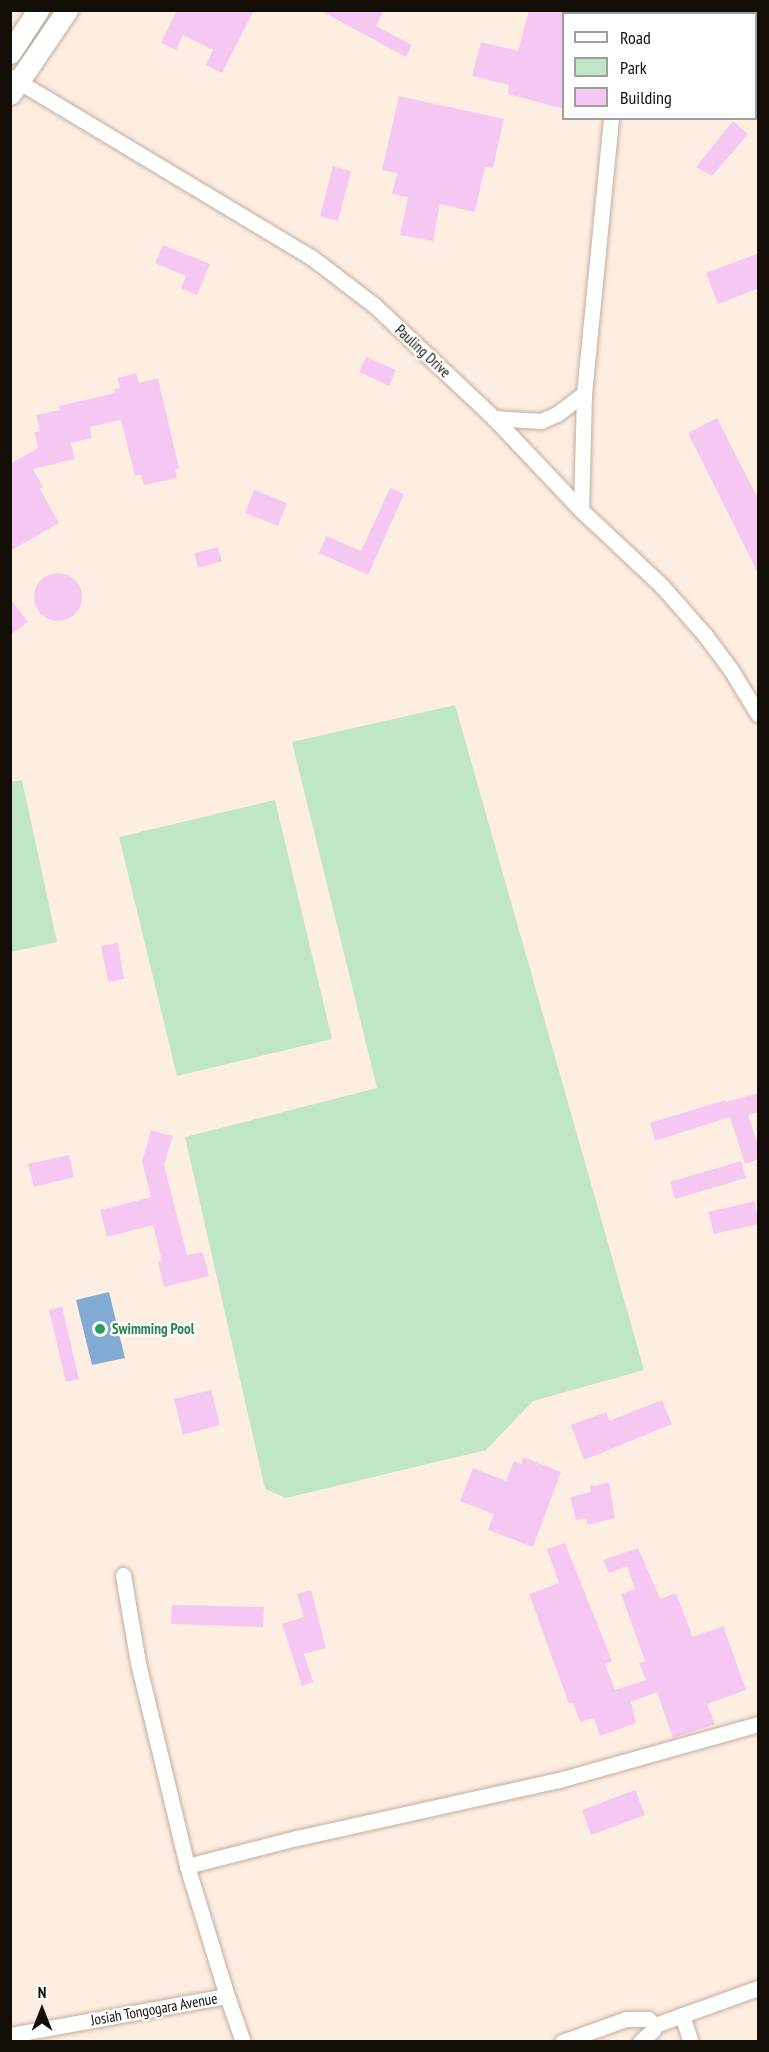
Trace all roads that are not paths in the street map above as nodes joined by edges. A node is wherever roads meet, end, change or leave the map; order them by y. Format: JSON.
{"nodes":[{"id":1,"x":38,"y":10,"type":"edge"},
{"id":2,"x":67,"y":10,"type":"edge"},
{"id":3,"x":10,"y":53,"type":"edge"},
{"id":4,"x":13,"y":84,"type":"edge"},
{"id":5,"x":611,"y":120,"type":"edge"},
{"id":6,"x":584,"y":394,"type":"junction"},
{"id":7,"x":494,"y":418,"type":"junction"},
{"id":8,"x":581,"y":510,"type":"junction"},
{"id":9,"x":759,"y":714,"type":"edge"},
{"id":10,"x":123,"y":1575,"type":"dead end"},
{"id":11,"x":759,"y":1724,"type":"edge"},
{"id":12,"x":187,"y":1866,"type":"junction"},
{"id":13,"x":759,"y":1988,"type":"edge"},
{"id":14,"x":226,"y":1996,"type":"junction"},
{"id":15,"x":682,"y":2015,"type":"junction"},
{"id":16,"x":656,"y":2025,"type":"junction"},
{"id":17,"x":10,"y":2035,"type":"edge"},
{"id":18,"x":243,"y":2042,"type":"edge"},
{"id":19,"x":562,"y":2042,"type":"edge"},
{"id":20,"x":640,"y":2042,"type":"edge"},
{"id":21,"x":691,"y":2042,"type":"edge"}],
"edges":[{"from":1,"to":3,"type":"main road"},
{"from":2,"to":4,"type":"main road"},
{"from":4,"to":7,"type":"street","name":"Pauling Drive"},
{"from":5,"to":6,"type":"street"},
{"from":6,"to":7,"type":"street"},
{"from":6,"to":8,"type":"street"},
{"from":7,"to":8,"type":"street","name":"Pauling Drive"},
{"from":8,"to":9,"type":"street","name":"Pauling Drive"},
{"from":10,"to":12,"type":"street"},
{"from":11,"to":12,"type":"street"},
{"from":12,"to":14,"type":"street"},
{"from":13,"to":15,"type":"street"},
{"from":14,"to":17,"type":"street","name":"Josiah Tongogara Avenue"},
{"from":14,"to":18,"type":"street"},
{"from":15,"to":16,"type":"street"},
{"from":15,"to":21,"type":"street"},
{"from":16,"to":19,"type":"street"},
{"from":16,"to":20,"type":"street"}]}
